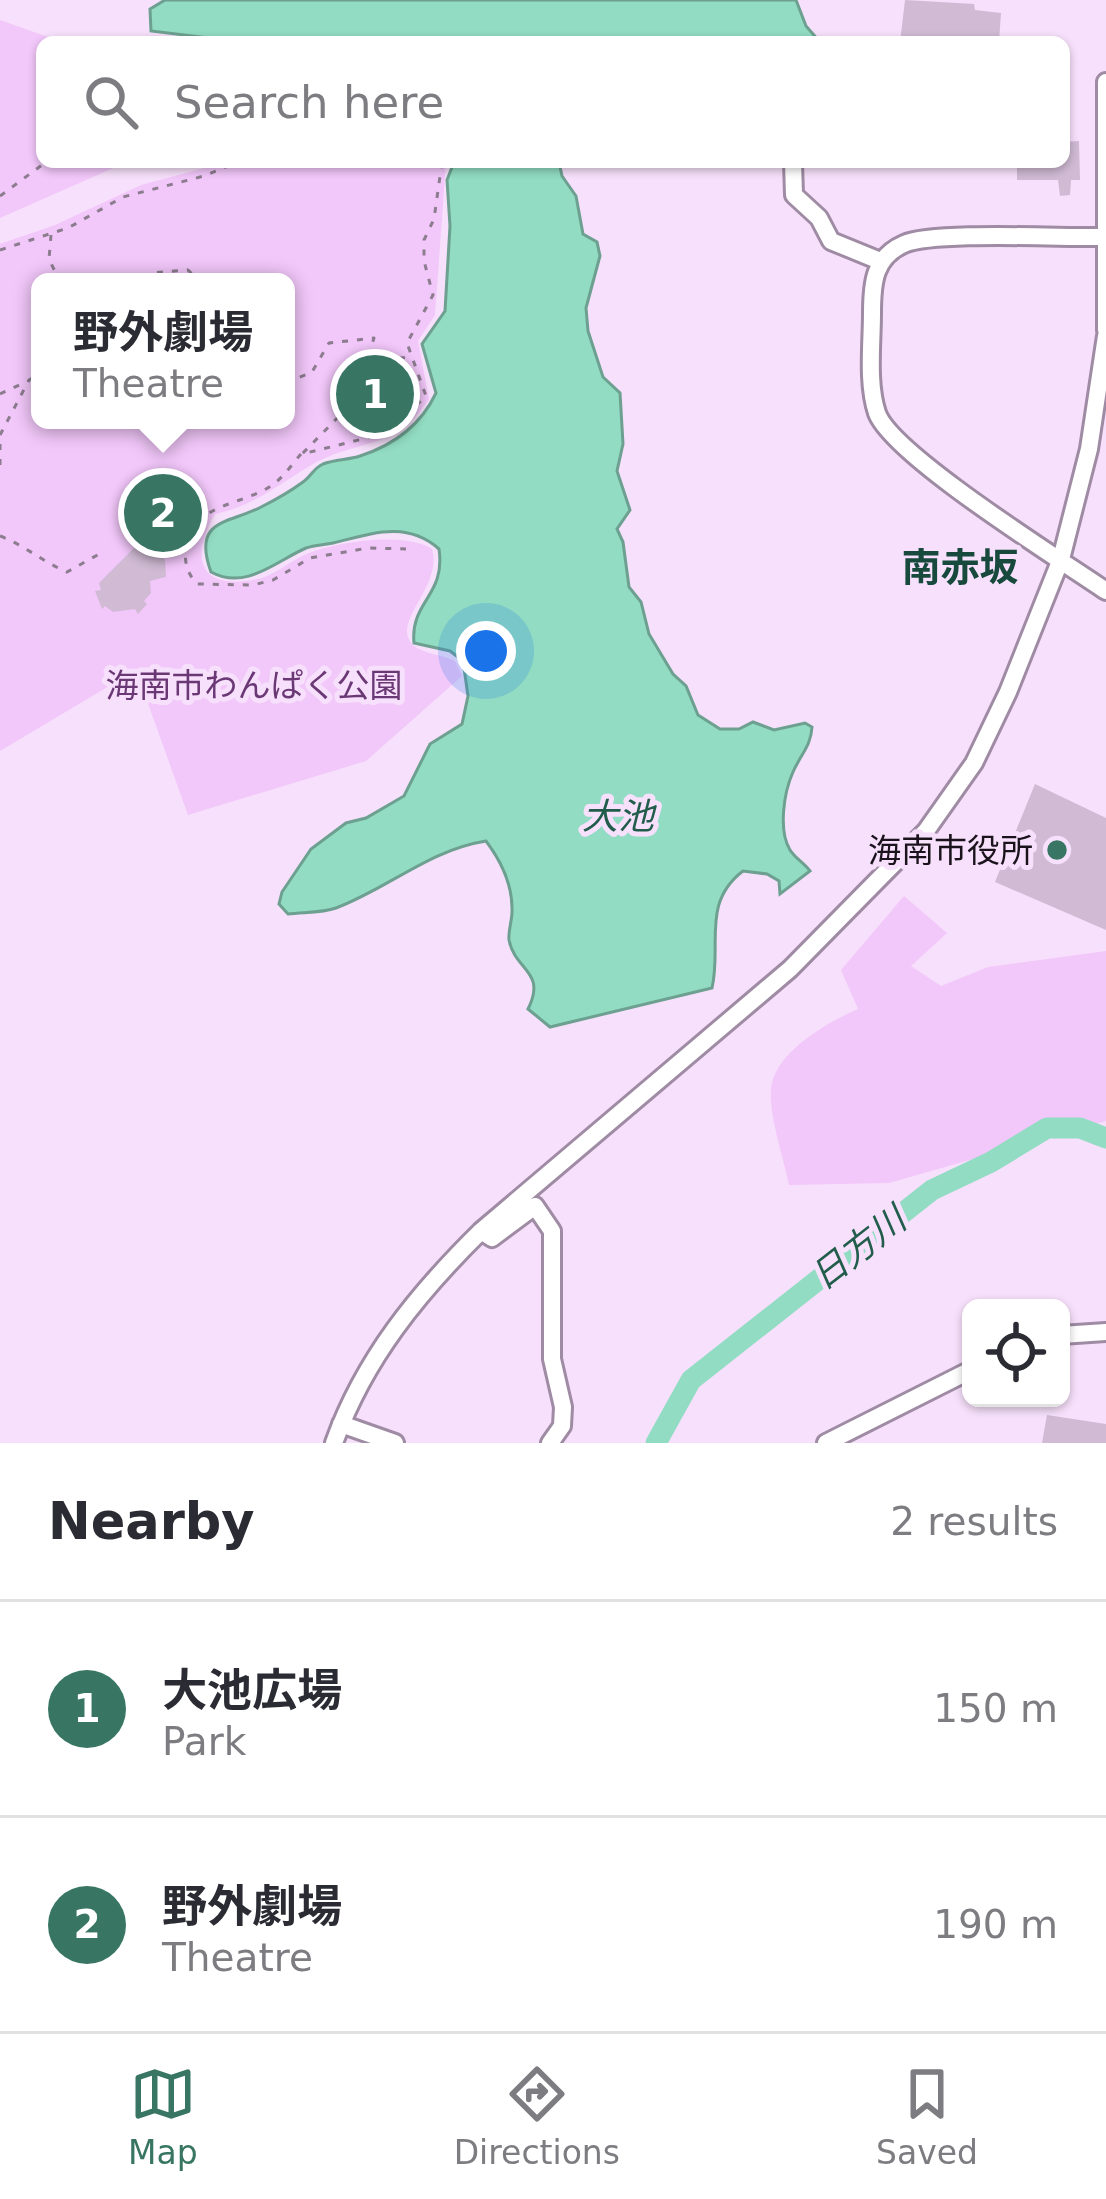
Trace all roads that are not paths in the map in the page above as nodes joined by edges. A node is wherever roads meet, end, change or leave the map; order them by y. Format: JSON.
{"nodes":[{"id":1,"x":1106,"y":82,"type":"edge"},
{"id":2,"x":793,"y":168,"type":"edge"},
{"id":3,"x":1104,"y":237,"type":"edge"},
{"id":4,"x":880,"y":261,"type":"junction"},
{"id":5,"x":1106,"y":333,"type":"edge"},
{"id":6,"x":1061,"y":559,"type":"junction"},
{"id":7,"x":1106,"y":591,"type":"edge"},
{"id":8,"x":481,"y":1231,"type":"junction"},
{"id":9,"x":1106,"y":1332,"type":"edge"},
{"id":10,"x":1070,"y":1334,"type":"edge"},
{"id":11,"x":962,"y":1375,"type":"edge"},
{"id":12,"x":338,"y":1433,"type":"edge"},
{"id":13,"x":395,"y":1443,"type":"edge"},
{"id":14,"x":550,"y":1443,"type":"edge"},
{"id":15,"x":826,"y":1443,"type":"edge"}],
"edges":[{"from":1,"to":3,"type":"street"},
{"from":2,"to":4,"type":"street"},
{"from":3,"to":4,"type":"street"},
{"from":3,"to":5,"type":"street"},
{"from":4,"to":6,"type":"street"},
{"from":5,"to":6,"type":"street"},
{"from":6,"to":7,"type":"street"},
{"from":6,"to":8,"type":"street"},
{"from":8,"to":12,"type":"street"},
{"from":8,"to":14,"type":"street"},
{"from":9,"to":10,"type":"street"},
{"from":11,"to":15,"type":"street"},
{"from":12,"to":13,"type":"street"}]}
